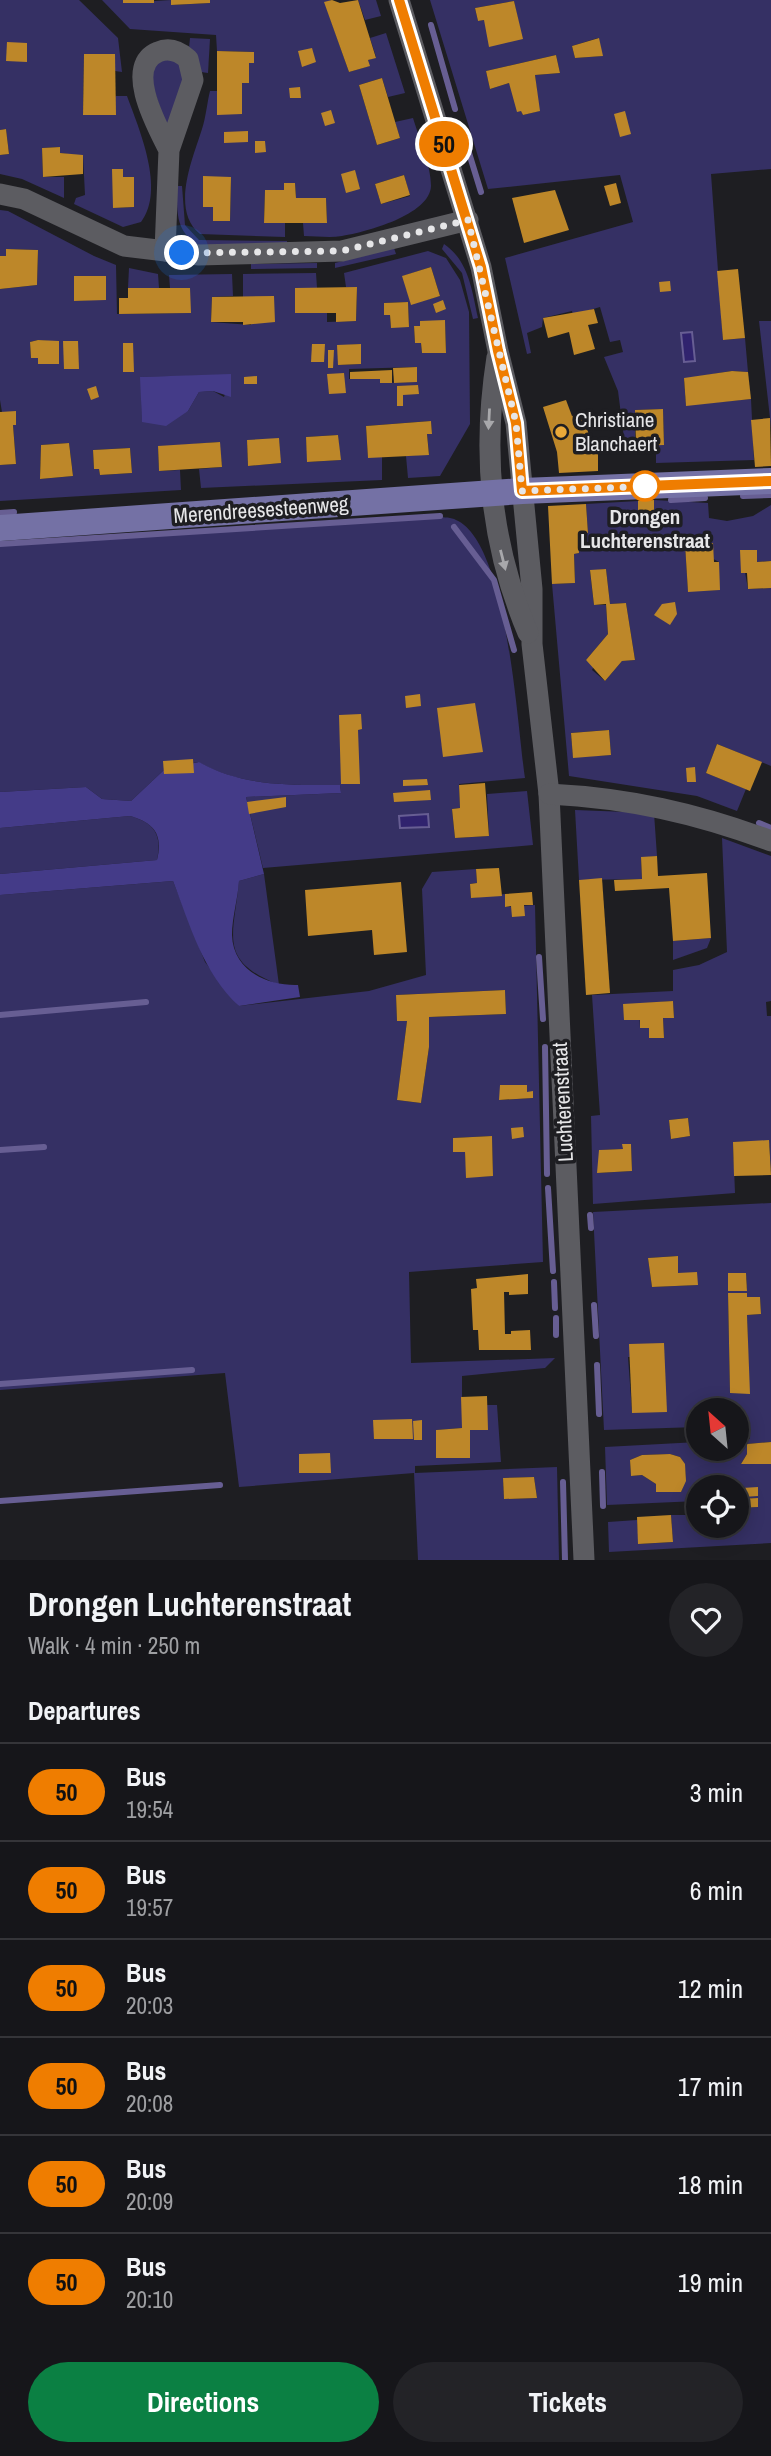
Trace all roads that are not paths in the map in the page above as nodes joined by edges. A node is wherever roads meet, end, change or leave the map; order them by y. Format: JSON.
{"nodes":[{"id":1,"x":399,"y":0,"type":"edge"},
{"id":2,"x":169,"y":150,"type":"dead end"},
{"id":3,"x":0,"y":194,"type":"edge"},
{"id":4,"x":468,"y":220,"type":"junction"},
{"id":5,"x":165,"y":251,"type":"junction"},
{"id":6,"x":498,"y":351,"type":"junction"},
{"id":7,"x":771,"y":481,"type":"edge"},
{"id":8,"x":522,"y":491,"type":"junction"},
{"id":9,"x":492,"y":493,"type":"junction"},
{"id":10,"x":0,"y":528,"type":"edge"},
{"id":11,"x":532,"y":644,"type":"junction"},
{"id":12,"x":549,"y":794,"type":"junction"},
{"id":13,"x":771,"y":841,"type":"edge"},
{"id":14,"x":584,"y":1560,"type":"edge"}],
"edges":[{"from":1,"to":4,"type":"street","name":"Luchterenstraat"},
{"from":2,"to":5,"type":"street"},
{"from":3,"to":5,"type":"street"},
{"from":4,"to":5,"type":"street"},
{"from":4,"to":6,"type":"street","name":"Luchterenstraat"},
{"from":6,"to":8,"type":"street","name":"Luchterenstraat"},
{"from":6,"to":9,"type":"street","name":"Luchterenstraat","one_way":true},
{"from":7,"to":8,"type":"main road","name":"Merendreesesteenweg"},
{"from":8,"to":9,"type":"main road","name":"Merendreesesteenweg"},
{"from":8,"to":11,"type":"street","name":"Luchterenstraat"},
{"from":9,"to":10,"type":"main road","name":"Merendreesesteenweg"},
{"from":9,"to":11,"type":"street","name":"Luchterenstraat","one_way":true},
{"from":11,"to":12,"type":"street","name":"Luchterenstraat"},
{"from":12,"to":13,"type":"street"},
{"from":12,"to":14,"type":"street","name":"Luchterenstraat"}]}
